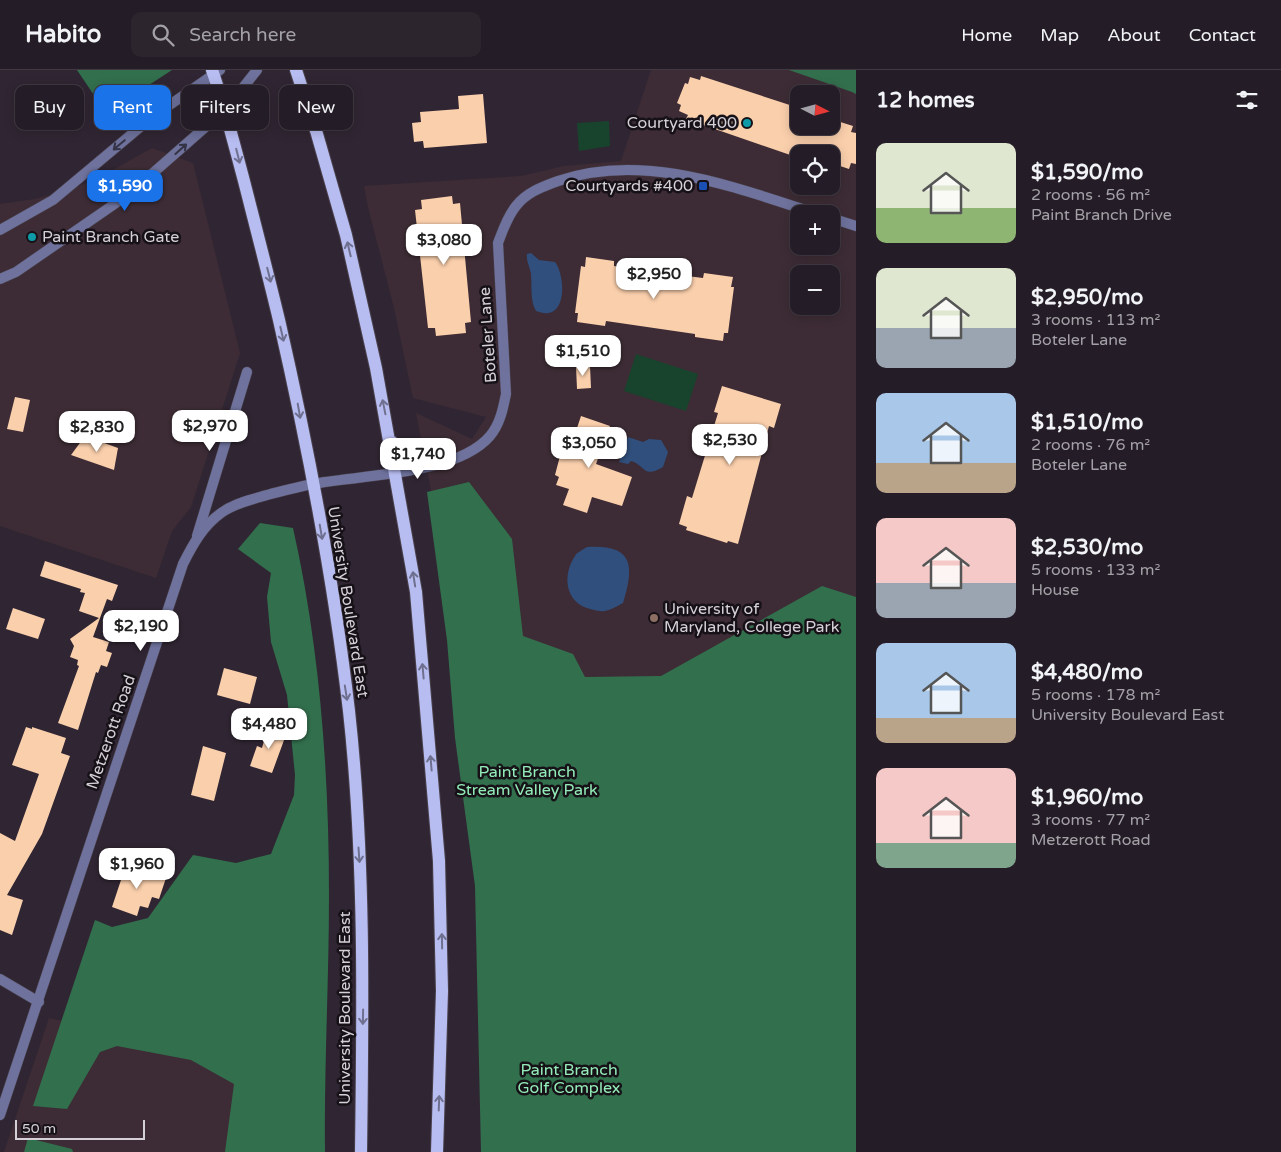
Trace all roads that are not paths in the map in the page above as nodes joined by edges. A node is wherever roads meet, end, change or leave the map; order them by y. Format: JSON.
{"nodes":[{"id":1,"x":257,"y":70,"type":"edge"},
{"id":2,"x":296,"y":70,"type":"edge"},
{"id":3,"x":215,"y":71,"type":"edge"},
{"id":4,"x":219,"y":85,"type":"edge"},
{"id":5,"x":245,"y":85,"type":"edge"},
{"id":6,"x":202,"y":130,"type":"edge"},
{"id":7,"x":231,"y":130,"type":"edge"},
{"id":8,"x":790,"y":205,"type":"edge"},
{"id":9,"x":840,"y":221,"type":"edge"},
{"id":10,"x":856,"y":226,"type":"edge"},
{"id":11,"x":0,"y":230,"type":"edge"},
{"id":12,"x":0,"y":279,"type":"edge"},
{"id":13,"x":248,"y":372,"type":"dead end"},
{"id":14,"x":390,"y":439,"type":"junction"},
{"id":15,"x":434,"y":464,"type":"junction"},
{"id":16,"x":397,"y":472,"type":"junction"},
{"id":17,"x":312,"y":484,"type":"junction"},
{"id":18,"x":196,"y":539,"type":"junction"},
{"id":19,"x":0,"y":979,"type":"edge"},
{"id":20,"x":39,"y":1002,"type":"junction"},
{"id":21,"x":0,"y":1115,"type":"edge"},
{"id":22,"x":361,"y":1152,"type":"edge"},
{"id":23,"x":436,"y":1152,"type":"edge"}],
"edges":[{"from":1,"to":5,"type":"street"},
{"from":14,"to":2,"type":"main road","one_way":true},
{"from":3,"to":4,"type":"main road","name":"University Boulevard East"},
{"from":3,"to":11,"type":"street","one_way":true},
{"from":12,"to":6,"type":"street","one_way":true},
{"from":7,"to":17,"type":"main road","name":"University Boulevard East","one_way":true},
{"from":8,"to":15,"type":"street","name":"Boteler Lane"},
{"from":9,"to":10,"type":"street"},
{"from":13,"to":18,"type":"street"},
{"from":14,"to":15,"type":"main road"},
{"from":14,"to":16,"type":"main road"},
{"from":15,"to":16,"type":"street","name":"Boteler Lane"},
{"from":16,"to":17,"type":"street","name":"Metzerott Road"},
{"from":23,"to":16,"type":"main road","one_way":true},
{"from":17,"to":18,"type":"street","name":"Metzerott Road"},
{"from":17,"to":22,"type":"main road","name":"University Boulevard East","one_way":true},
{"from":18,"to":20,"type":"street","name":"Metzerott Road"},
{"from":19,"to":20,"type":"street"},
{"from":20,"to":21,"type":"street","name":"Metzerott Road"}]}
